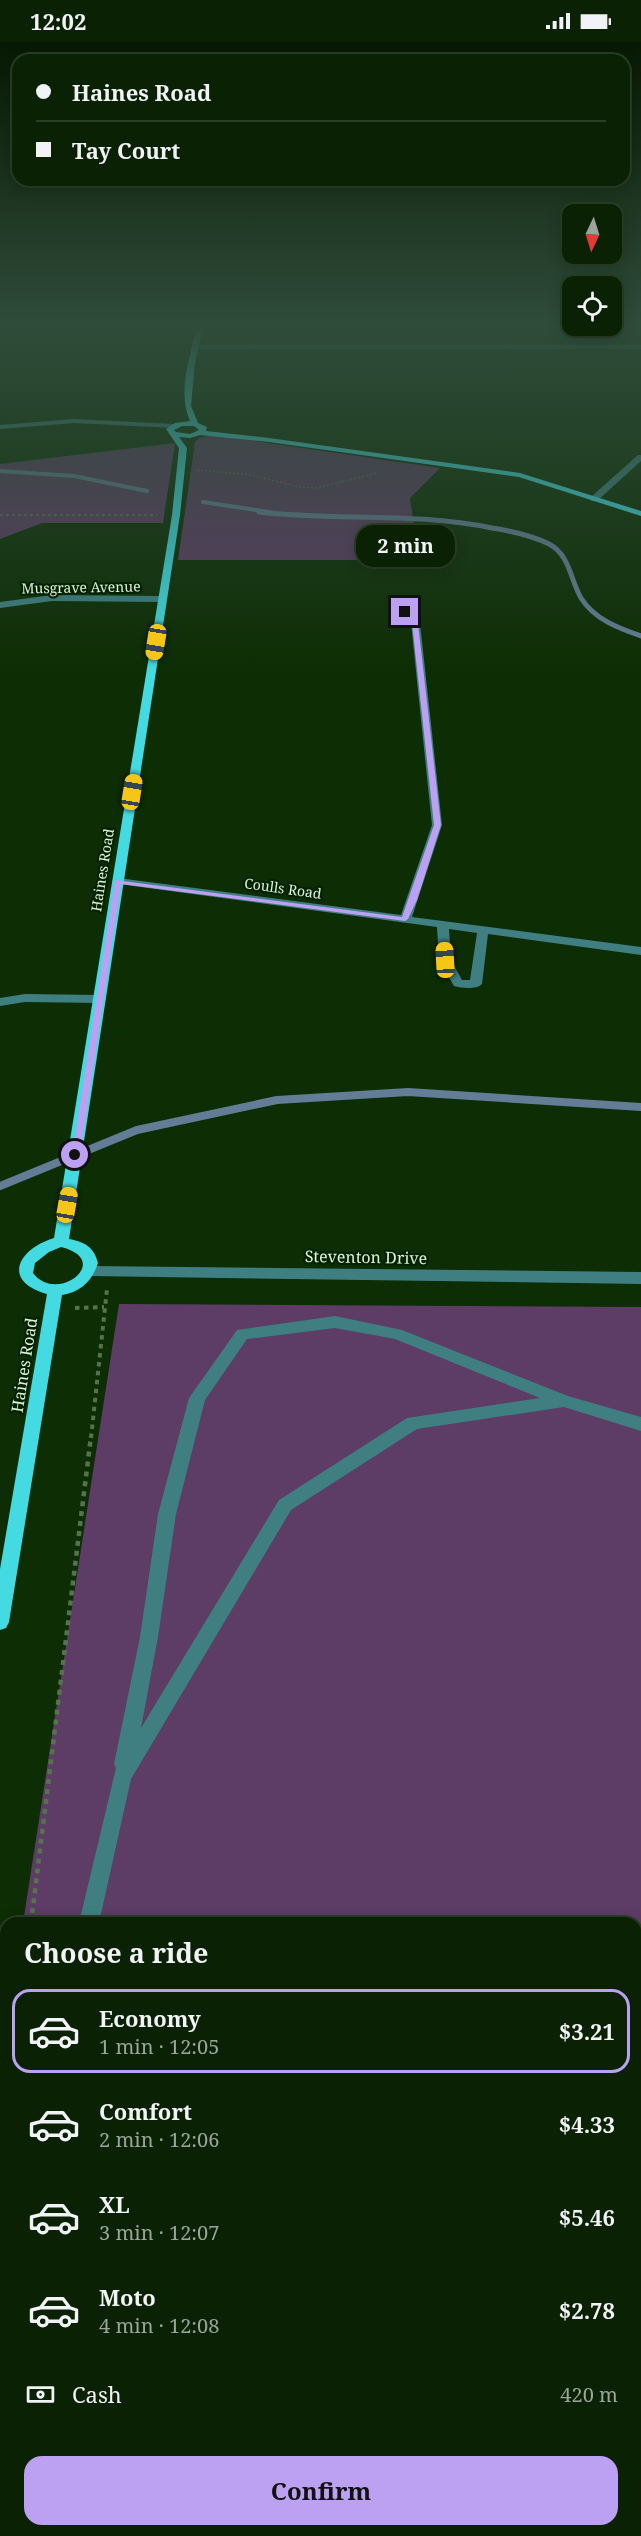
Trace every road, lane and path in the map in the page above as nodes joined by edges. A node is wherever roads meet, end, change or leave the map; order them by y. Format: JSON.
{"nodes":[{"id":1,"x":179,"y":440,"type":"edge"},
{"id":2,"x":189,"y":440,"type":"edge"},
{"id":3,"x":272,"y":440,"type":"edge"},
{"id":4,"x":183,"y":448,"type":"junction"},
{"id":5,"x":641,"y":457,"type":"edge"},
{"id":6,"x":182,"y":468,"type":"junction"},
{"id":7,"x":387,"y":473,"type":"dead end"},
{"id":8,"x":594,"y":499,"type":"junction"},
{"id":9,"x":176,"y":514,"type":"junction"},
{"id":10,"x":641,"y":514,"type":"edge"},
{"id":11,"x":0,"y":515,"type":"edge"},
{"id":12,"x":163,"y":599,"type":"junction"},
{"id":13,"x":394,"y":600,"type":"dead end"},
{"id":14,"x":0,"y":605,"type":"edge"},
{"id":15,"x":118,"y":881,"type":"junction"},
{"id":16,"x":405,"y":919,"type":"junction"},
{"id":17,"x":443,"y":924,"type":"junction"},
{"id":18,"x":483,"y":930,"type":"junction"},
{"id":19,"x":641,"y":951,"type":"edge"},
{"id":20,"x":100,"y":999,"type":"junction"},
{"id":21,"x":0,"y":1002,"type":"edge"},
{"id":22,"x":61,"y":1242,"type":"junction"},
{"id":23,"x":90,"y":1271,"type":"junction"},
{"id":24,"x":110,"y":1272,"type":"junction"},
{"id":25,"x":641,"y":1278,"type":"edge"},
{"id":26,"x":55,"y":1290,"type":"junction"},
{"id":27,"x":104,"y":1307,"type":"junction"},
{"id":28,"x":51,"y":1312,"type":"junction"},
{"id":29,"x":564,"y":1401,"type":"junction"},
{"id":30,"x":641,"y":1424,"type":"edge"},
{"id":31,"x":0,"y":1622,"type":"edge"},
{"id":32,"x":122,"y":1776,"type":"junction"},
{"id":33,"x":33,"y":1917,"type":"edge"},
{"id":34,"x":90,"y":1917,"type":"edge"}],
"edges":[{"from":1,"to":4,"type":"main road"},
{"from":2,"to":4,"type":"main road"},
{"from":3,"to":8,"type":"main road"},
{"from":4,"to":6,"type":"main road","name":"Haines Road"},
{"from":5,"to":8,"type":"street"},
{"from":6,"to":7,"type":"path"},
{"from":6,"to":9,"type":"main road","name":"Haines Road"},
{"from":8,"to":10,"type":"main road"},
{"from":9,"to":11,"type":"path"},
{"from":9,"to":12,"type":"main road","name":"Haines Road"},
{"from":12,"to":14,"type":"street","name":"Musgrave Avenue"},
{"from":12,"to":15,"type":"main road","name":"Haines Road"},
{"from":13,"to":16,"type":"street"},
{"from":15,"to":16,"type":"street","name":"Coulls Road"},
{"from":15,"to":20,"type":"main road","name":"Haines Road"},
{"from":16,"to":17,"type":"street","name":"Coulls Road"},
{"from":17,"to":18,"type":"street","name":"Coulls Road"},
{"from":17,"to":18,"type":"street"},
{"from":18,"to":19,"type":"street","name":"Coulls Road"},
{"from":20,"to":21,"type":"street"},
{"from":20,"to":22,"type":"main road","name":"Haines Road"},
{"from":22,"to":23,"type":"main road"},
{"from":22,"to":26,"type":"main road"},
{"from":23,"to":24,"type":"street","name":"Steventon Drive"},
{"from":23,"to":26,"type":"main road"},
{"from":24,"to":25,"type":"street","name":"Steventon Drive"},
{"from":24,"to":27,"type":"path"},
{"from":26,"to":28,"type":"main road","name":"Haines Road"},
{"from":27,"to":28,"type":"path"},
{"from":27,"to":33,"type":"path"},
{"from":28,"to":31,"type":"main road","name":"Haines Road"},
{"from":29,"to":30,"type":"street"},
{"from":29,"to":32,"type":"street"},
{"from":29,"to":32,"type":"street"},
{"from":32,"to":34,"type":"street"}]}
